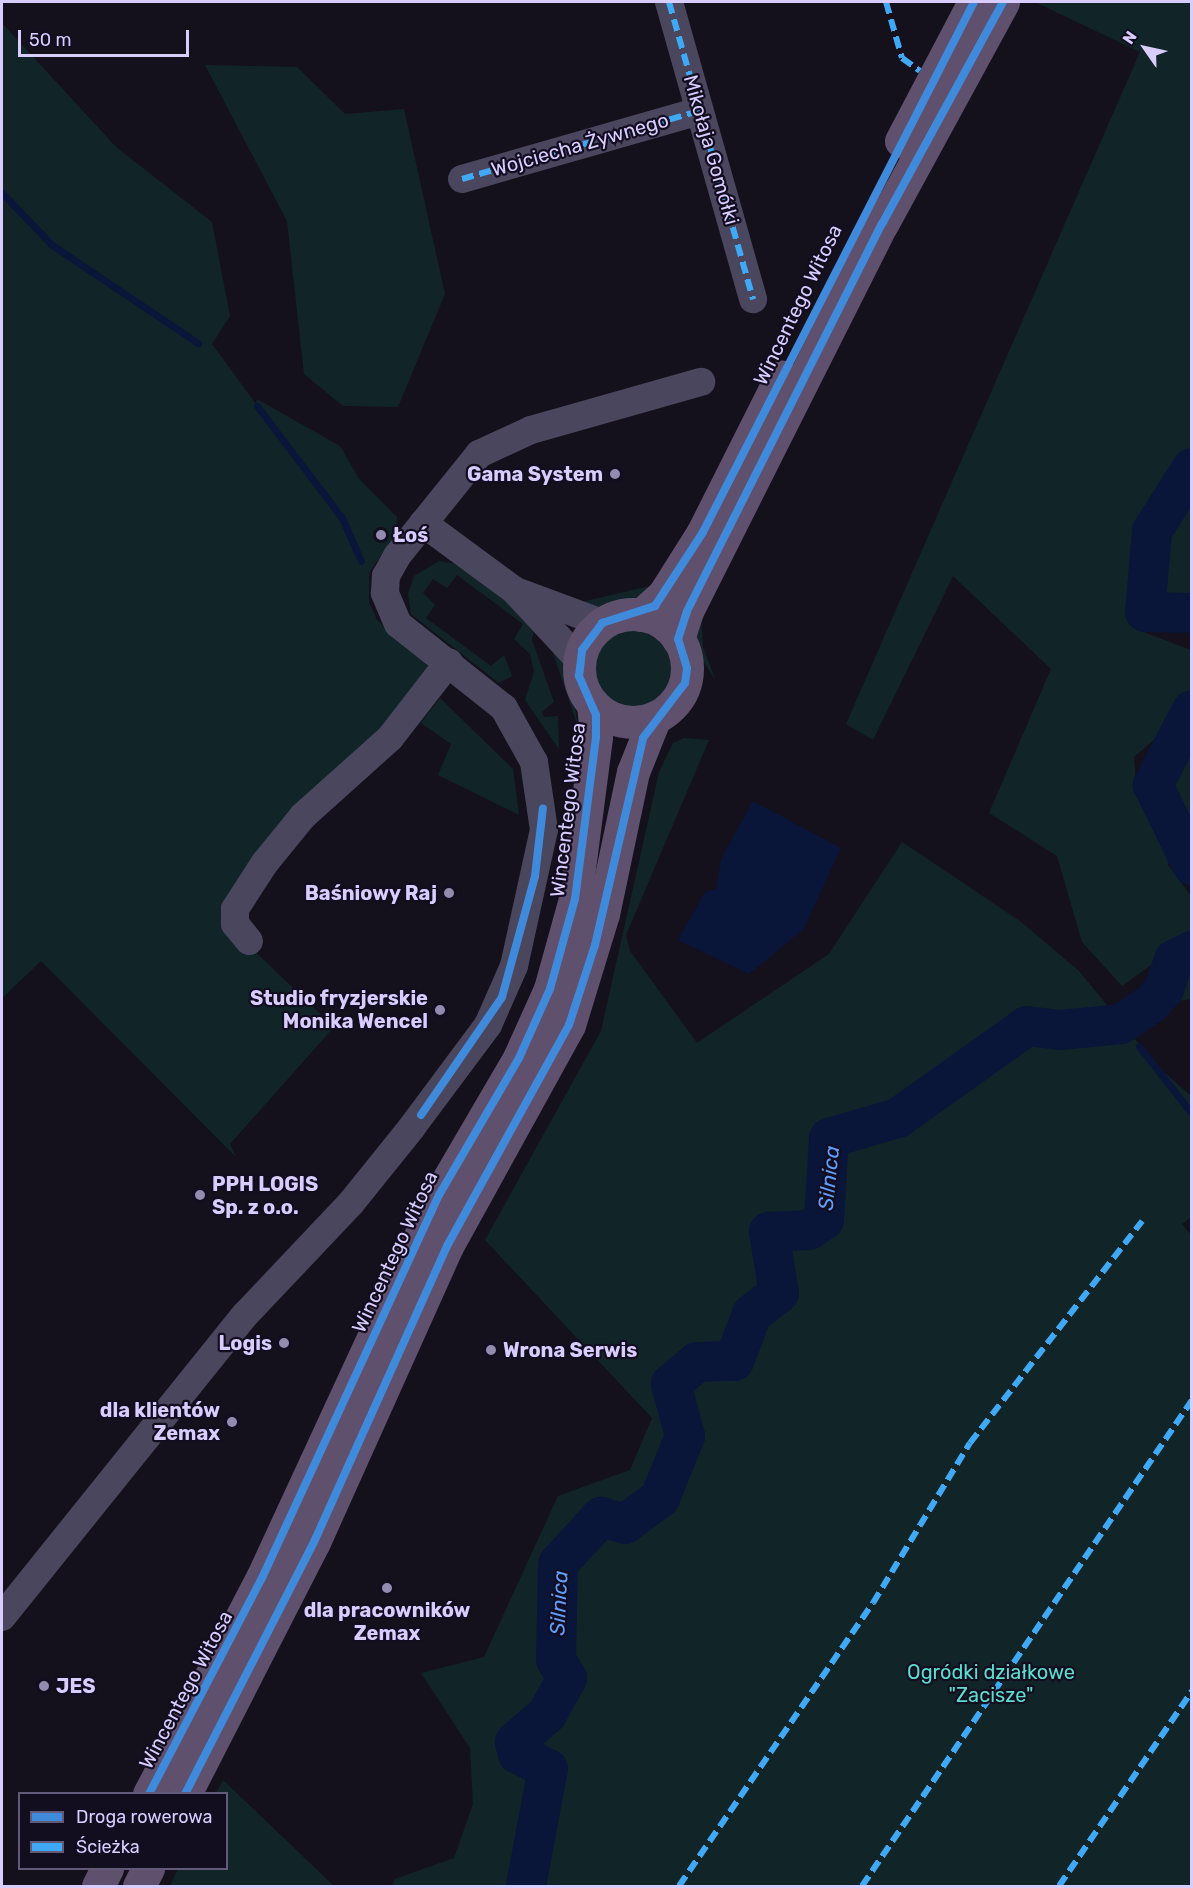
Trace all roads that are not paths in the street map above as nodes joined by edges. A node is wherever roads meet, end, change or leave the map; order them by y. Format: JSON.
{"nodes":[{"id":1,"x":669,"y":2,"type":"edge"},
{"id":2,"x":974,"y":2,"type":"edge"},
{"id":3,"x":1002,"y":2,"type":"edge"},
{"id":4,"x":699,"y":111,"type":"junction"},
{"id":5,"x":462,"y":179,"type":"dead end"},
{"id":6,"x":753,"y":299,"type":"dead end"},
{"id":7,"x":701,"y":382,"type":"dead end"},
{"id":8,"x":423,"y":523,"type":"junction"},
{"id":9,"x":514,"y":590,"type":"junction"},
{"id":10,"x":641,"y":615,"type":"junction"},
{"id":11,"x":602,"y":623,"type":"junction"},
{"id":12,"x":678,"y":639,"type":"junction"},
{"id":13,"x":579,"y":660,"type":"junction"},
{"id":14,"x":449,"y":663,"type":"junction"},
{"id":15,"x":593,"y":704,"type":"junction"},
{"id":16,"x":655,"y":717,"type":"junction"},
{"id":17,"x":249,"y":941,"type":"dead end"},
{"id":18,"x":2,"y":1617,"type":"edge"},
{"id":19,"x":150,"y":1792,"type":"edge"},
{"id":20,"x":186,"y":1792,"type":"edge"},
{"id":21,"x":106,"y":1870,"type":"edge"},
{"id":22,"x":148,"y":1870,"type":"edge"},
{"id":23,"x":98,"y":1887,"type":"edge"},
{"id":24,"x":139,"y":1887,"type":"edge"}],
"edges":[{"from":1,"to":4,"type":"street","name":"Mikołaja Gomółki"},
{"from":2,"to":10,"type":"main road","name":"Wincentego Witosa"},
{"from":3,"to":12,"type":"main road","name":"Wincentego Witosa"},
{"from":4,"to":5,"type":"street","name":"Wojciecha Żywnego"},
{"from":4,"to":6,"type":"street","name":"Mikołaja Gomółki"},
{"from":7,"to":8,"type":"street"},
{"from":8,"to":9,"type":"street"},
{"from":8,"to":14,"type":"street"},
{"from":9,"to":11,"type":"street"},
{"from":9,"to":13,"type":"street"},
{"from":10,"to":11,"type":"main road"},
{"from":10,"to":12,"type":"main road"},
{"from":11,"to":13,"type":"main road"},
{"from":12,"to":16,"type":"main road"},
{"from":13,"to":15,"type":"main road"},
{"from":14,"to":17,"type":"street"},
{"from":14,"to":18,"type":"street"},
{"from":15,"to":16,"type":"main road"},
{"from":15,"to":19,"type":"main road","name":"Wincentego Witosa"},
{"from":16,"to":20,"type":"main road"},
{"from":21,"to":23,"type":"main road"},
{"from":22,"to":24,"type":"main road"}]}
